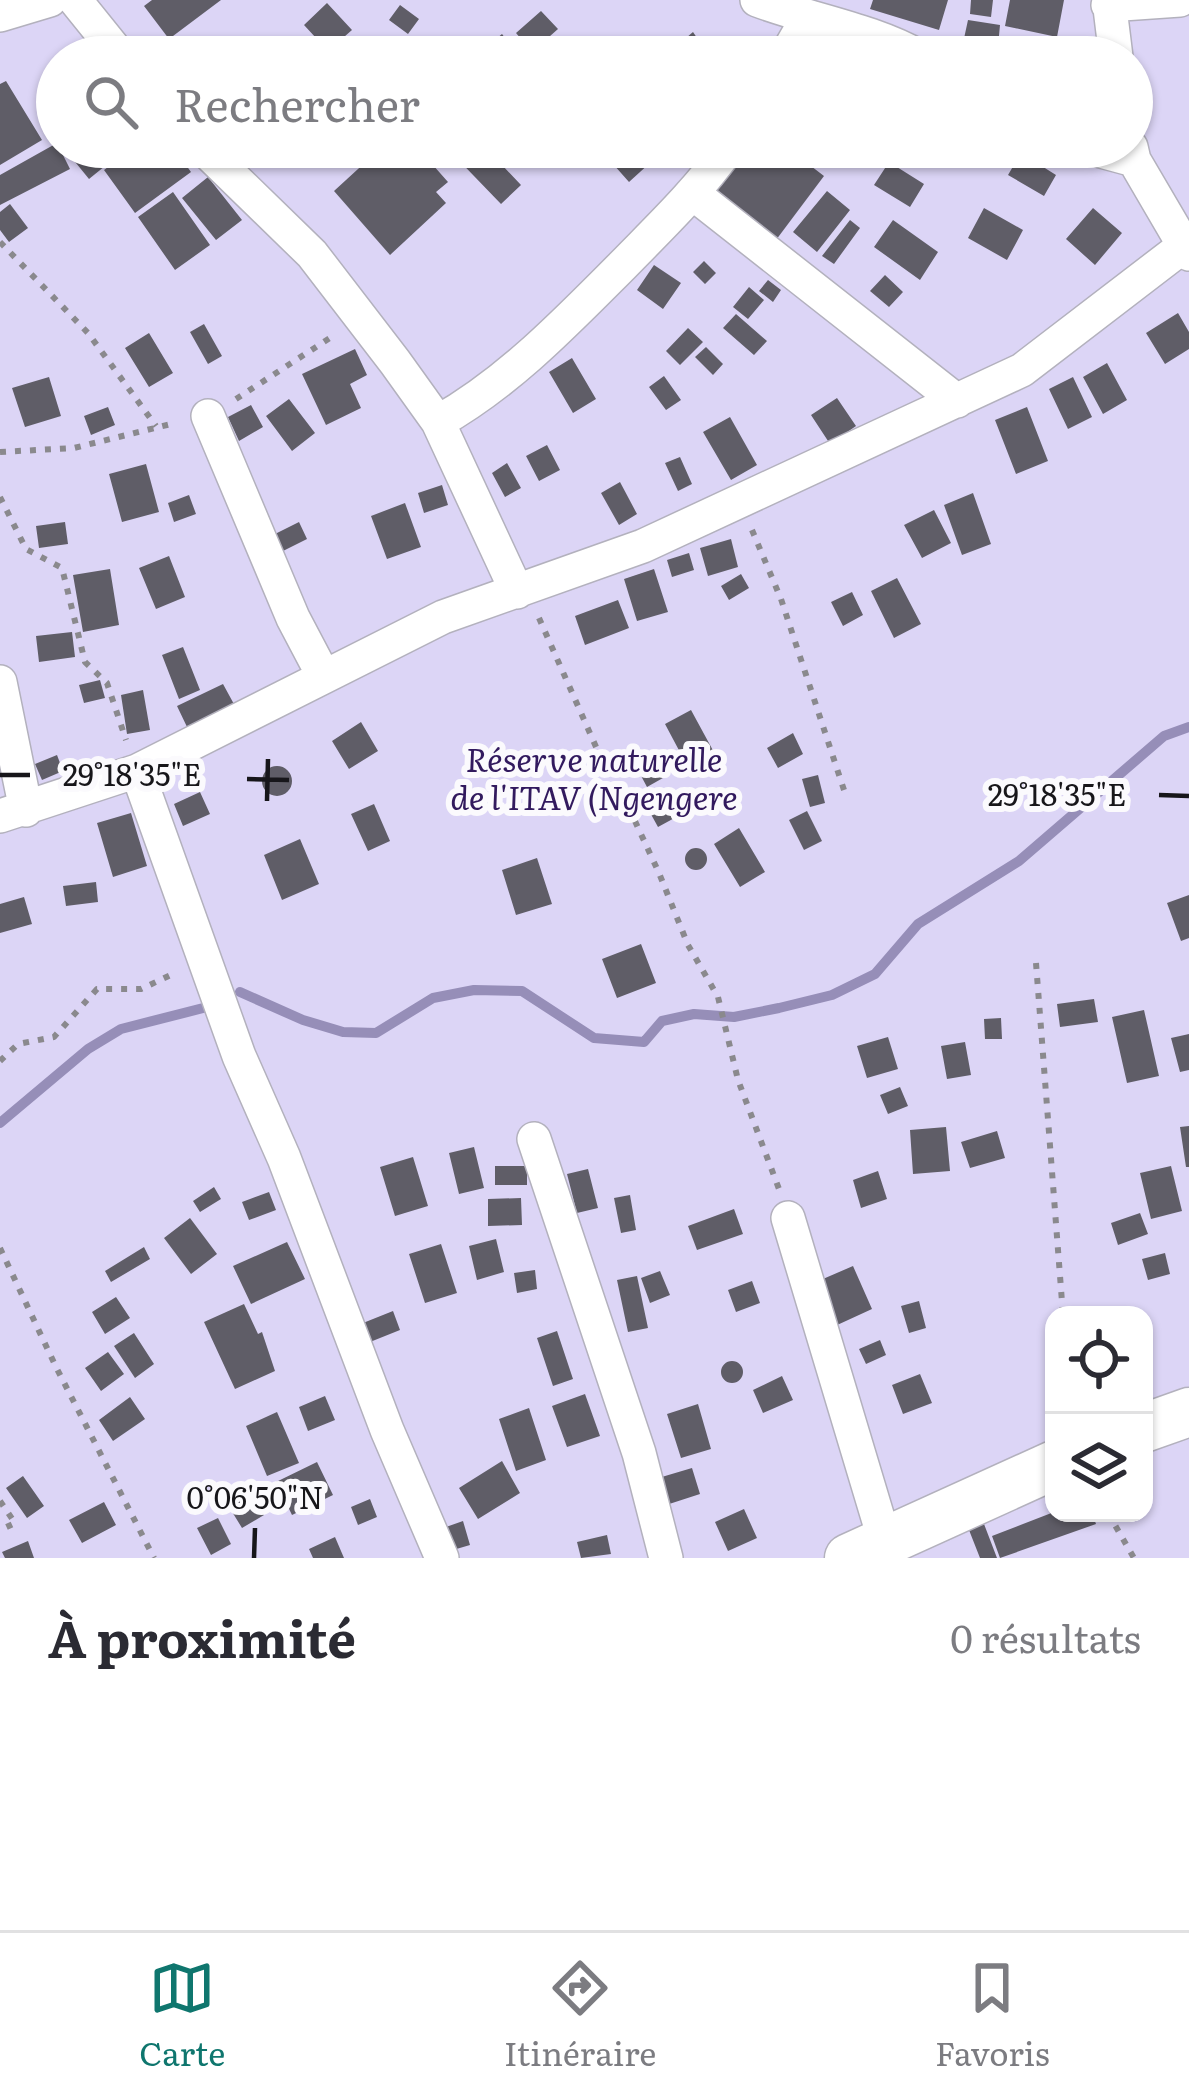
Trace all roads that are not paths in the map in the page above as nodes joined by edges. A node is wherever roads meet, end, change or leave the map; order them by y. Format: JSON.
{"nodes":[{"id":1,"x":50,"y":0,"type":"edge"},
{"id":2,"x":757,"y":0,"type":"edge"},
{"id":3,"x":1180,"y":0,"type":"edge"},
{"id":4,"x":1108,"y":2,"type":"edge"},
{"id":5,"x":90,"y":4,"type":"edge"},
{"id":6,"x":0,"y":15,"type":"edge"},
{"id":7,"x":807,"y":19,"type":"junction"},
{"id":8,"x":109,"y":36,"type":"edge"},
{"id":9,"x":797,"y":36,"type":"edge"},
{"id":10,"x":869,"y":36,"type":"edge"},
{"id":11,"x":1113,"y":36,"type":"edge"},
{"id":12,"x":223,"y":168,"type":"edge"},
{"id":13,"x":714,"y":168,"type":"edge"},
{"id":14,"x":1140,"y":168,"type":"edge"},
{"id":15,"x":695,"y":195,"type":"junction"},
{"id":16,"x":1187,"y":249,"type":"edge"},
{"id":17,"x":957,"y":401,"type":"junction"},
{"id":18,"x":208,"y":416,"type":"dead end"},
{"id":19,"x":437,"y":422,"type":"junction"},
{"id":20,"x":517,"y":592,"type":"junction"},
{"id":21,"x":323,"y":675,"type":"junction"},
{"id":22,"x":0,"y":682,"type":"edge"},
{"id":23,"x":137,"y":771,"type":"junction"},
{"id":24,"x":13,"y":813,"type":"edge"},
{"id":25,"x":534,"y":1139,"type":"dead end"},
{"id":26,"x":788,"y":1218,"type":"road end"},
{"id":27,"x":1189,"y":1412,"type":"edge"},
{"id":28,"x":1153,"y":1425,"type":"edge"},
{"id":29,"x":1045,"y":1469,"type":"edge"},
{"id":30,"x":875,"y":1552,"type":"edge"},
{"id":31,"x":442,"y":1558,"type":"edge"},
{"id":32,"x":666,"y":1558,"type":"edge"}],
"edges":[{"from":1,"to":6,"type":"street"},
{"from":2,"to":7,"type":"street"},
{"from":3,"to":4,"type":"street"},
{"from":4,"to":11,"type":"street"},
{"from":5,"to":8,"type":"street"},
{"from":7,"to":9,"type":"street"},
{"from":7,"to":10,"type":"street"},
{"from":12,"to":19,"type":"street"},
{"from":13,"to":15,"type":"street"},
{"from":14,"to":16,"type":"street"},
{"from":15,"to":17,"type":"street"},
{"from":15,"to":19,"type":"street"},
{"from":16,"to":17,"type":"street"},
{"from":17,"to":20,"type":"street"},
{"from":18,"to":21,"type":"street"},
{"from":19,"to":20,"type":"street"},
{"from":20,"to":21,"type":"street"},
{"from":21,"to":23,"type":"street"},
{"from":22,"to":24,"type":"street"},
{"from":23,"to":24,"type":"street"},
{"from":23,"to":31,"type":"street"},
{"from":25,"to":32,"type":"street"},
{"from":26,"to":30,"type":"street"},
{"from":27,"to":28,"type":"street"},
{"from":29,"to":30,"type":"street"}]}
